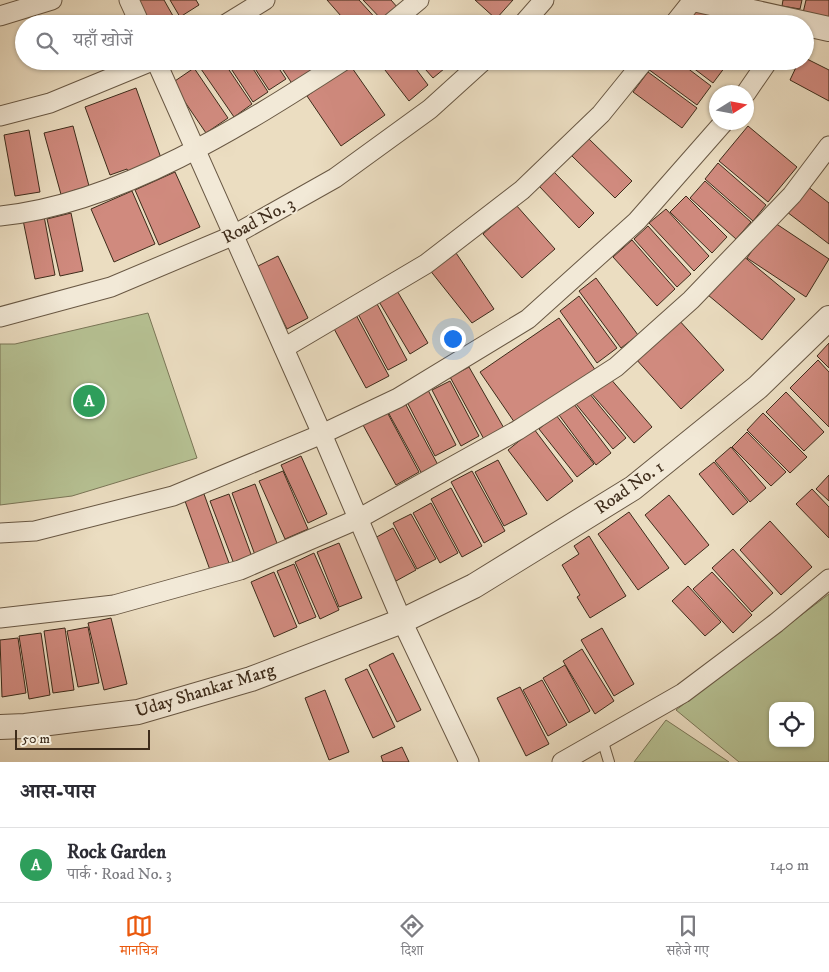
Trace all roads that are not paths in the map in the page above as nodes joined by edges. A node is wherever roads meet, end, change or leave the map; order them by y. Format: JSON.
{"nodes":[{"id":1,"x":52,"y":0,"type":"edge"},
{"id":2,"x":129,"y":0,"type":"edge"},
{"id":3,"x":265,"y":0,"type":"edge"},
{"id":4,"x":419,"y":0,"type":"edge"},
{"id":5,"x":544,"y":0,"type":"edge"},
{"id":6,"x":693,"y":0,"type":"edge"},
{"id":7,"x":698,"y":0,"type":"edge"},
{"id":8,"x":136,"y":15,"type":"edge"},
{"id":9,"x":241,"y":15,"type":"edge"},
{"id":10,"x":401,"y":15,"type":"edge"},
{"id":11,"x":531,"y":15,"type":"edge"},
{"id":12,"x":681,"y":15,"type":"edge"},
{"id":13,"x":763,"y":15,"type":"edge"},
{"id":14,"x":0,"y":16,"type":"edge"},
{"id":15,"x":814,"y":26,"type":"edge"},
{"id":16,"x":829,"y":29,"type":"edge"},
{"id":17,"x":130,"y":70,"type":"edge"},
{"id":18,"x":160,"y":70,"type":"edge"},
{"id":19,"x":329,"y":70,"type":"edge"},
{"id":20,"x":473,"y":70,"type":"edge"},
{"id":21,"x":637,"y":70,"type":"edge"},
{"id":22,"x":762,"y":70,"type":"edge"},
{"id":23,"x":752,"y":85,"type":"edge"},
{"id":24,"x":0,"y":116,"type":"edge"},
{"id":25,"x":717,"y":130,"type":"edge"},
{"id":26,"x":829,"y":146,"type":"edge"},
{"id":27,"x":195,"y":148,"type":"junction"},
{"id":28,"x":0,"y":216,"type":"edge"},
{"id":29,"x":232,"y":236,"type":"junction"},
{"id":30,"x":0,"y":317,"type":"edge"},
{"id":31,"x":829,"y":318,"type":"edge"},
{"id":32,"x":284,"y":348,"type":"junction"},
{"id":33,"x":322,"y":434,"type":"junction"},
{"id":34,"x":358,"y":519,"type":"junction"},
{"id":35,"x":0,"y":533,"type":"edge"},
{"id":36,"x":829,"y":579,"type":"edge"},
{"id":37,"x":0,"y":618,"type":"edge"},
{"id":38,"x":402,"y":621,"type":"junction"},
{"id":39,"x":0,"y":727,"type":"edge"},
{"id":40,"x":602,"y":739,"type":"junction"},
{"id":41,"x":469,"y":762,"type":"edge"},
{"id":42,"x":562,"y":762,"type":"edge"},
{"id":43,"x":610,"y":762,"type":"edge"}],
"edges":[{"from":1,"to":14,"type":"street"},
{"from":2,"to":8,"type":"street"},
{"from":3,"to":9,"type":"street"},
{"from":4,"to":10,"type":"street"},
{"from":5,"to":11,"type":"street"},
{"from":6,"to":12,"type":"street"},
{"from":7,"to":13,"type":"street"},
{"from":15,"to":16,"type":"street"},
{"from":17,"to":24,"type":"street"},
{"from":18,"to":27,"type":"street"},
{"from":19,"to":27,"type":"street"},
{"from":20,"to":29,"type":"street","name":"Road No. 3"},
{"from":21,"to":32,"type":"street"},
{"from":22,"to":23,"type":"street"},
{"from":25,"to":33,"type":"street"},
{"from":26,"to":34,"type":"street"},
{"from":27,"to":28,"type":"street"},
{"from":27,"to":29,"type":"street"},
{"from":29,"to":30,"type":"street","name":"Road No. 3"},
{"from":29,"to":32,"type":"street"},
{"from":31,"to":38,"type":"street","name":"Road No. 1"},
{"from":32,"to":33,"type":"street"},
{"from":33,"to":34,"type":"street"},
{"from":33,"to":35,"type":"street"},
{"from":34,"to":37,"type":"street"},
{"from":34,"to":38,"type":"street"},
{"from":36,"to":40,"type":"street"},
{"from":38,"to":39,"type":"street","name":"Uday Shankar Marg"},
{"from":38,"to":41,"type":"street"},
{"from":40,"to":42,"type":"street"},
{"from":40,"to":43,"type":"lane"}]}
